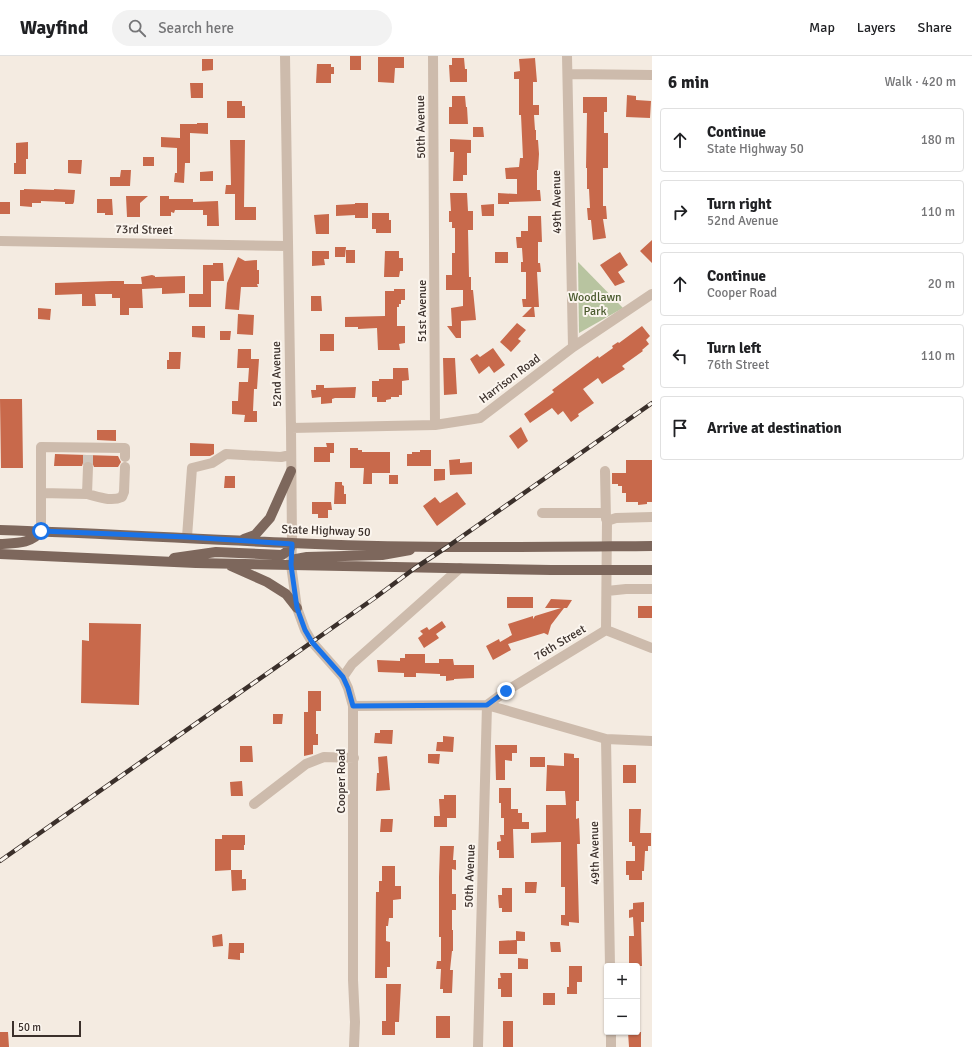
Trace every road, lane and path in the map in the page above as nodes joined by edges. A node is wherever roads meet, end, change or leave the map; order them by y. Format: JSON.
{"nodes":[{"id":1,"x":285,"y":56,"type":"edge"},
{"id":2,"x":433,"y":56,"type":"edge"},
{"id":3,"x":567,"y":56,"type":"edge"},
{"id":4,"x":568,"y":74,"type":"junction"},
{"id":5,"x":652,"y":75,"type":"edge"},
{"id":6,"x":434,"y":197,"type":"joint"},
{"id":7,"x":0,"y":241,"type":"edge"},
{"id":8,"x":287,"y":246,"type":"junction"},
{"id":9,"x":652,"y":294,"type":"edge"},
{"id":10,"x":573,"y":347,"type":"junction"},
{"id":11,"x":435,"y":425,"type":"junction"},
{"id":12,"x":291,"y":428,"type":"junction"},
{"id":13,"x":291,"y":455,"type":"junction"},
{"id":14,"x":88,"y":467,"type":"tunnel mouth"},
{"id":15,"x":291,"y":471,"type":"junction"},
{"id":16,"x":605,"y":471,"type":"dead end"},
{"id":17,"x":41,"y":493,"type":"junction"},
{"id":18,"x":87,"y":494,"type":"junction"},
{"id":19,"x":542,"y":513,"type":"dead end"},
{"id":20,"x":606,"y":517,"type":"junction"},
{"id":21,"x":652,"y":517,"type":"edge"},
{"id":22,"x":0,"y":530,"type":"edge"},
{"id":23,"x":41,"y":531,"type":"junction"},
{"id":24,"x":187,"y":537,"type":"junction"},
{"id":25,"x":238,"y":540,"type":"junction"},
{"id":26,"x":0,"y":544,"type":"edge"},
{"id":27,"x":292,"y":544,"type":"junction"},
{"id":28,"x":652,"y":546,"type":"edge"},
{"id":29,"x":421,"y":547,"type":"junction"},
{"id":30,"x":607,"y":547,"type":"junction"},
{"id":31,"x":0,"y":554,"type":"edge"},
{"id":32,"x":152,"y":561,"type":"junction"},
{"id":33,"x":226,"y":564,"type":"junction"},
{"id":34,"x":291,"y":565,"type":"junction"},
{"id":35,"x":460,"y":568,"type":"junction"},
{"id":36,"x":607,"y":570,"type":"junction"},
{"id":37,"x":652,"y":570,"type":"edge"},
{"id":38,"x":652,"y":589,"type":"edge"},
{"id":39,"x":607,"y":591,"type":"junction"},
{"id":40,"x":297,"y":608,"type":"junction"},
{"id":41,"x":606,"y":630,"type":"junction"},
{"id":42,"x":652,"y":648,"type":"edge"},
{"id":43,"x":343,"y":677,"type":"junction"},
{"id":44,"x":487,"y":705,"type":"junction"},
{"id":45,"x":353,"y":706,"type":"junction"},
{"id":46,"x":606,"y":739,"type":"junction"},
{"id":47,"x":652,"y":742,"type":"edge"},
{"id":48,"x":354,"y":758,"type":"junction"},
{"id":49,"x":254,"y":804,"type":"dead end"},
{"id":50,"x":610,"y":963,"type":"edge"},
{"id":51,"x":611,"y":1035,"type":"edge"},
{"id":52,"x":354,"y":1047,"type":"edge"},
{"id":53,"x":478,"y":1047,"type":"edge"},
{"id":54,"x":612,"y":1047,"type":"edge"}],
"edges":[{"from":1,"to":8,"type":"street","name":"52nd Avenue"},
{"from":2,"to":6,"type":"street","name":"50th Avenue"},
{"from":3,"to":4,"type":"street","name":"49th Avenue"},
{"from":4,"to":5,"type":"street"},
{"from":4,"to":10,"type":"street","name":"49th Avenue"},
{"from":6,"to":11,"type":"street","name":"51st Avenue"},
{"from":7,"to":8,"type":"street","name":"73rd Street"},
{"from":8,"to":12,"type":"street","name":"52nd Avenue"},
{"from":9,"to":10,"type":"street","name":"Harrison Road"},
{"from":10,"to":11,"type":"street","name":"Harrison Road"},
{"from":11,"to":12,"type":"street","name":"Harrison Road"},
{"from":12,"to":13,"type":"street","name":"52nd Avenue"},
{"from":13,"to":15,"type":"street","name":"52nd Avenue"},
{"from":13,"to":24,"type":"street"},
{"from":14,"to":18,"type":"street"},
{"from":15,"to":25,"type":"main road"},
{"from":15,"to":27,"type":"street","name":"52nd Avenue"},
{"from":16,"to":20,"type":"street"},
{"from":17,"to":18,"type":"street"},
{"from":17,"to":18,"type":"street"},
{"from":17,"to":23,"type":"street"},
{"from":19,"to":20,"type":"street"},
{"from":20,"to":21,"type":"street"},
{"from":20,"to":30,"type":"street"},
{"from":22,"to":23,"type":"main road","name":"State Highway 50"},
{"from":23,"to":24,"type":"main road","name":"State Highway 50"},
{"from":23,"to":26,"type":"main road"},
{"from":24,"to":25,"type":"main road","name":"State Highway 50"},
{"from":25,"to":27,"type":"main road","name":"State Highway 50"},
{"from":27,"to":29,"type":"main road","name":"State Highway 50"},
{"from":27,"to":32,"type":"main road"},
{"from":27,"to":34,"type":"street","name":"52nd Avenue"},
{"from":28,"to":30,"type":"main road","name":"State Highway 50"},
{"from":29,"to":30,"type":"main road","name":"State Highway 50"},
{"from":29,"to":34,"type":"main road"},
{"from":30,"to":36,"type":"street"},
{"from":31,"to":32,"type":"main road"},
{"from":32,"to":33,"type":"main road"},
{"from":33,"to":34,"type":"main road"},
{"from":33,"to":40,"type":"main road"},
{"from":34,"to":35,"type":"main road"},
{"from":34,"to":40,"type":"street","name":"52nd Avenue"},
{"from":35,"to":36,"type":"main road"},
{"from":35,"to":43,"type":"street"},
{"from":36,"to":37,"type":"main road"},
{"from":36,"to":39,"type":"street"},
{"from":38,"to":39,"type":"street"},
{"from":39,"to":41,"type":"street"},
{"from":40,"to":43,"type":"street","name":"52nd Avenue"},
{"from":41,"to":42,"type":"street"},
{"from":41,"to":44,"type":"street","name":"76th Street"},
{"from":43,"to":45,"type":"street","name":"Cooper Road"},
{"from":44,"to":45,"type":"street"},
{"from":44,"to":46,"type":"street"},
{"from":44,"to":53,"type":"street","name":"50th Avenue"},
{"from":45,"to":48,"type":"street","name":"Cooper Road"},
{"from":46,"to":47,"type":"street"},
{"from":46,"to":50,"type":"street","name":"49th Avenue"},
{"from":48,"to":49,"type":"street"},
{"from":48,"to":52,"type":"street","name":"Cooper Road"},
{"from":51,"to":54,"type":"street"}]}
